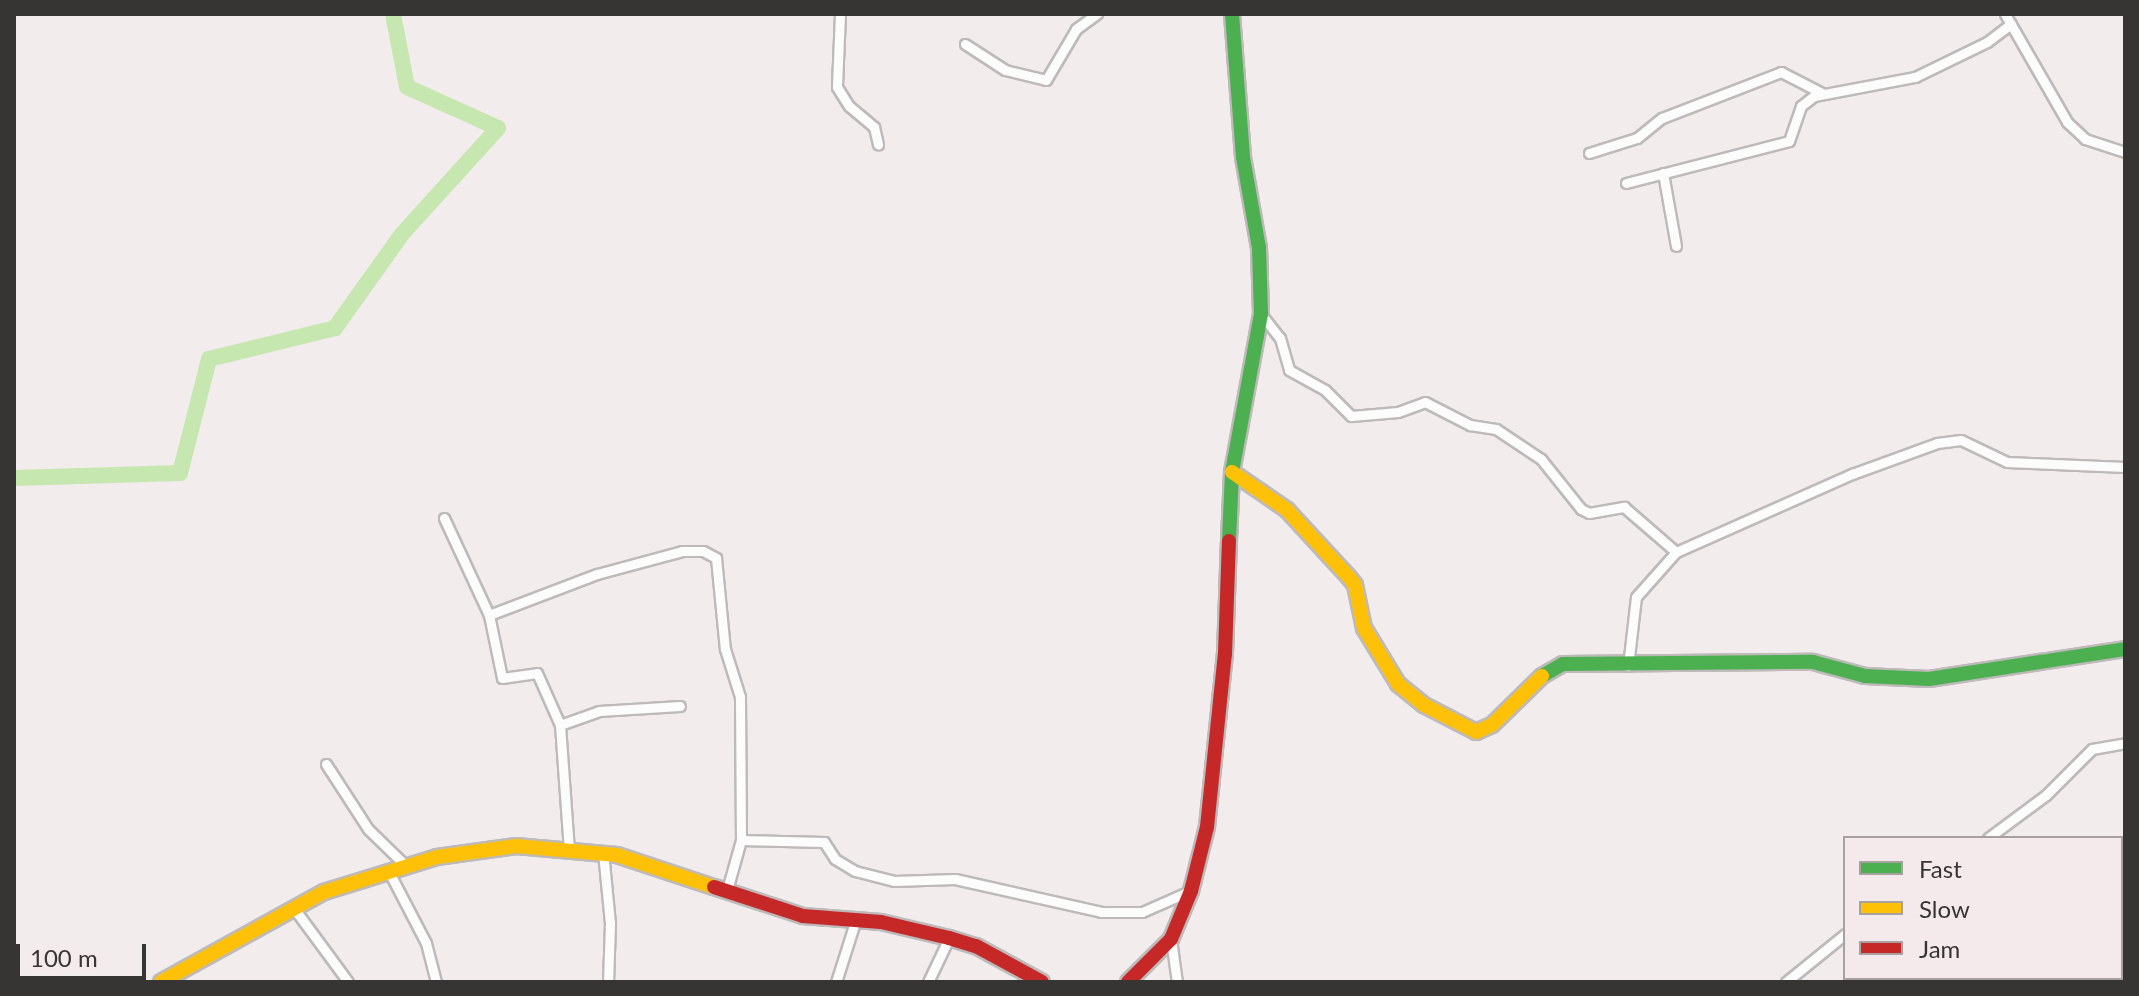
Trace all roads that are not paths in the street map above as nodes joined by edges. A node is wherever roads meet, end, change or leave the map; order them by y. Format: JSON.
{"nodes":[{"id":1,"x":840,"y":14,"type":"edge"},
{"id":2,"x":1097,"y":14,"type":"edge"},
{"id":3,"x":1232,"y":14,"type":"edge"},
{"id":4,"x":2005,"y":14,"type":"edge"},
{"id":5,"x":2011,"y":24,"type":"junction"},
{"id":6,"x":965,"y":44,"type":"dead end"},
{"id":7,"x":1825,"y":94,"type":"junction"},
{"id":8,"x":878,"y":145,"type":"dead end"},
{"id":9,"x":2125,"y":152,"type":"edge"},
{"id":10,"x":1589,"y":153,"type":"dead end"},
{"id":11,"x":1663,"y":173,"type":"junction"},
{"id":12,"x":1626,"y":183,"type":"dead end"},
{"id":13,"x":1676,"y":246,"type":"dead end"},
{"id":14,"x":1261,"y":314,"type":"junction"},
{"id":15,"x":2125,"y":467,"type":"edge"},
{"id":16,"x":1232,"y":472,"type":"junction"},
{"id":17,"x":444,"y":518,"type":"dead end"},
{"id":18,"x":1676,"y":552,"type":"junction"},
{"id":19,"x":489,"y":615,"type":"junction"},
{"id":20,"x":2125,"y":649,"type":"edge"},
{"id":21,"x":1628,"y":666,"type":"junction"},
{"id":22,"x":680,"y":706,"type":"dead end"},
{"id":23,"x":560,"y":725,"type":"junction"},
{"id":24,"x":2125,"y":743,"type":"edge"},
{"id":25,"x":326,"y":764,"type":"dead end"},
{"id":26,"x":1991,"y":836,"type":"edge"},
{"id":27,"x":741,"y":840,"type":"junction"},
{"id":28,"x":569,"y":850,"type":"junction"},
{"id":29,"x":603,"y":852,"type":"junction"},
{"id":30,"x":405,"y":865,"type":"junction"},
{"id":31,"x":388,"y":870,"type":"junction"},
{"id":32,"x":727,"y":890,"type":"junction"},
{"id":33,"x":1191,"y":891,"type":"junction"},
{"id":34,"x":293,"y":907,"type":"junction"},
{"id":35,"x":856,"y":919,"type":"junction"},
{"id":36,"x":1843,"y":936,"type":"edge"},
{"id":37,"x":949,"y":938,"type":"junction"},
{"id":38,"x":1171,"y":939,"type":"junction"},
{"id":39,"x":161,"y":982,"type":"edge"},
{"id":40,"x":348,"y":982,"type":"edge"},
{"id":41,"x":436,"y":982,"type":"edge"},
{"id":42,"x":608,"y":982,"type":"edge"},
{"id":43,"x":836,"y":982,"type":"edge"},
{"id":44,"x":928,"y":982,"type":"edge"},
{"id":45,"x":1042,"y":982,"type":"edge"},
{"id":46,"x":1128,"y":982,"type":"edge"},
{"id":47,"x":1177,"y":982,"type":"edge"},
{"id":48,"x":1786,"y":982,"type":"edge"}],
"edges":[{"from":1,"to":8,"type":"street"},
{"from":2,"to":6,"type":"street"},
{"from":3,"to":14,"type":"street"},
{"from":4,"to":5,"type":"street"},
{"from":5,"to":7,"type":"street"},
{"from":5,"to":9,"type":"street"},
{"from":7,"to":10,"type":"street"},
{"from":7,"to":11,"type":"street"},
{"from":11,"to":12,"type":"street"},
{"from":11,"to":13,"type":"street"},
{"from":14,"to":16,"type":"street"},
{"from":14,"to":18,"type":"street"},
{"from":15,"to":18,"type":"street"},
{"from":16,"to":21,"type":"street"},
{"from":16,"to":33,"type":"street"},
{"from":17,"to":19,"type":"street"},
{"from":18,"to":21,"type":"street"},
{"from":19,"to":23,"type":"street"},
{"from":19,"to":27,"type":"street"},
{"from":20,"to":21,"type":"street"},
{"from":22,"to":23,"type":"street"},
{"from":23,"to":28,"type":"street"},
{"from":24,"to":26,"type":"street"},
{"from":25,"to":30,"type":"street"},
{"from":27,"to":32,"type":"street"},
{"from":27,"to":33,"type":"street"},
{"from":28,"to":29,"type":"street"},
{"from":28,"to":30,"type":"street"},
{"from":29,"to":32,"type":"street"},
{"from":29,"to":42,"type":"street"},
{"from":30,"to":31,"type":"street"},
{"from":31,"to":34,"type":"street"},
{"from":31,"to":41,"type":"street"},
{"from":32,"to":35,"type":"street"},
{"from":33,"to":38,"type":"street"},
{"from":34,"to":39,"type":"street"},
{"from":34,"to":40,"type":"street"},
{"from":35,"to":37,"type":"street"},
{"from":35,"to":43,"type":"street"},
{"from":36,"to":48,"type":"street"},
{"from":37,"to":44,"type":"street"},
{"from":37,"to":45,"type":"street"},
{"from":38,"to":46,"type":"street"},
{"from":38,"to":47,"type":"street"}]}
